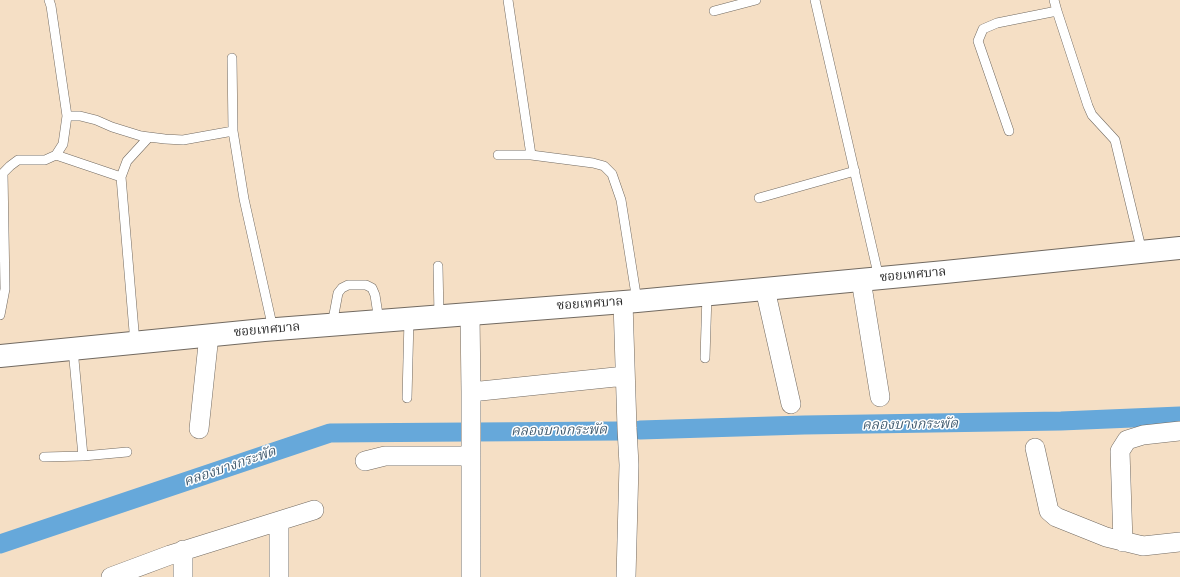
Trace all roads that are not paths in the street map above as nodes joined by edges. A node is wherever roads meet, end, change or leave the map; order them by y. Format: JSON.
{"nodes":[{"id":1,"x":48,"y":0,"type":"edge"},
{"id":2,"x":508,"y":0,"type":"edge"},
{"id":3,"x":756,"y":0,"type":"edge"},
{"id":4,"x":815,"y":0,"type":"edge"},
{"id":5,"x":1054,"y":0,"type":"edge"},
{"id":6,"x":714,"y":11,"type":"dead end"},
{"id":7,"x":1056,"y":11,"type":"junction"},
{"id":8,"x":232,"y":58,"type":"dead end"},
{"id":9,"x":68,"y":116,"type":"junction"},
{"id":10,"x":232,"y":131,"type":"junction"},
{"id":11,"x":1009,"y":131,"type":"dead end"},
{"id":12,"x":149,"y":137,"type":"junction"},
{"id":13,"x":56,"y":155,"type":"junction"},
{"id":14,"x":498,"y":155,"type":"dead end"},
{"id":15,"x":531,"y":155,"type":"junction"},
{"id":16,"x":855,"y":171,"type":"junction"},
{"id":17,"x":121,"y":177,"type":"junction"},
{"id":18,"x":759,"y":198,"type":"dead end"},
{"id":19,"x":1180,"y":248,"type":"edge"},
{"id":20,"x":1142,"y":252,"type":"junction"},
{"id":21,"x":438,"y":266,"type":"dead end"},
{"id":22,"x":870,"y":279,"type":"junction"},
{"id":23,"x":765,"y":289,"type":"junction"},
{"id":24,"x":707,"y":294,"type":"junction"},
{"id":25,"x":630,"y":301,"type":"junction"},
{"id":26,"x":470,"y":314,"type":"junction"},
{"id":27,"x":0,"y":315,"type":"edge"},
{"id":28,"x":439,"y":316,"type":"junction"},
{"id":29,"x":409,"y":318,"type":"junction"},
{"id":30,"x":379,"y":321,"type":"junction"},
{"id":31,"x":332,"y":325,"type":"junction"},
{"id":32,"x":273,"y":329,"type":"junction"},
{"id":33,"x":209,"y":335,"type":"junction"},
{"id":34,"x":135,"y":343,"type":"junction"},
{"id":35,"x":73,"y":349,"type":"junction"},
{"id":36,"x":0,"y":356,"type":"edge"},
{"id":37,"x":705,"y":358,"type":"dead end"},
{"id":38,"x":626,"y":376,"type":"junction"},
{"id":39,"x":471,"y":392,"type":"junction"},
{"id":40,"x":880,"y":397,"type":"dead end"},
{"id":41,"x":407,"y":398,"type":"dead end"},
{"id":42,"x":791,"y":404,"type":"dead end"},
{"id":43,"x":199,"y":429,"type":"dead end"},
{"id":44,"x":1180,"y":431,"type":"edge"},
{"id":45,"x":1035,"y":448,"type":"dead end"},
{"id":46,"x":127,"y":452,"type":"dead end"},
{"id":47,"x":83,"y":456,"type":"junction"},
{"id":48,"x":471,"y":456,"type":"junction"},
{"id":49,"x":44,"y":457,"type":"dead end"},
{"id":50,"x":365,"y":461,"type":"dead end"},
{"id":51,"x":314,"y":510,"type":"dead end"},
{"id":52,"x":279,"y":521,"type":"junction"},
{"id":53,"x":1123,"y":542,"type":"junction"},
{"id":54,"x":1180,"y":542,"type":"edge"},
{"id":55,"x":184,"y":550,"type":"junction"},
{"id":56,"x":111,"y":577,"type":"edge"},
{"id":57,"x":183,"y":577,"type":"edge"},
{"id":58,"x":279,"y":577,"type":"edge"},
{"id":59,"x":471,"y":577,"type":"edge"},
{"id":60,"x":626,"y":577,"type":"edge"}],
"edges":[{"from":1,"to":9,"type":"lane"},
{"from":2,"to":15,"type":"lane"},
{"from":3,"to":6,"type":"lane"},
{"from":4,"to":16,"type":"lane"},
{"from":5,"to":7,"type":"lane"},
{"from":7,"to":11,"type":"lane"},
{"from":7,"to":20,"type":"lane"},
{"from":8,"to":10,"type":"lane"},
{"from":9,"to":12,"type":"lane"},
{"from":9,"to":13,"type":"lane"},
{"from":10,"to":12,"type":"lane"},
{"from":10,"to":32,"type":"lane"},
{"from":12,"to":17,"type":"lane"},
{"from":13,"to":17,"type":"lane"},
{"from":13,"to":27,"type":"lane"},
{"from":14,"to":15,"type":"lane"},
{"from":15,"to":25,"type":"lane"},
{"from":16,"to":18,"type":"lane"},
{"from":16,"to":22,"type":"lane"},
{"from":17,"to":34,"type":"lane"},
{"from":19,"to":20,"type":"street","name":"ซอยเทศบาล"},
{"from":20,"to":22,"type":"street","name":"ซอยเทศบาล"},
{"from":21,"to":28,"type":"lane"},
{"from":22,"to":23,"type":"street","name":"ซอยเทศบาล"},
{"from":22,"to":40,"type":"street"},
{"from":23,"to":24,"type":"street","name":"ซอยเทศบาล"},
{"from":23,"to":42,"type":"street"},
{"from":24,"to":25,"type":"street","name":"ซอยเทศบาล"},
{"from":24,"to":37,"type":"lane"},
{"from":25,"to":26,"type":"street","name":"ซอยเทศบาล"},
{"from":25,"to":38,"type":"street"},
{"from":26,"to":28,"type":"street","name":"ซอยเทศบาล"},
{"from":26,"to":39,"type":"street"},
{"from":28,"to":29,"type":"street","name":"ซอยเทศบาล"},
{"from":29,"to":30,"type":"street","name":"ซอยเทศบาล"},
{"from":29,"to":41,"type":"lane"},
{"from":30,"to":31,"type":"street","name":"ซอยเทศบาล"},
{"from":30,"to":31,"type":"lane"},
{"from":31,"to":32,"type":"street","name":"ซอยเทศบาล"},
{"from":32,"to":33,"type":"street","name":"ซอยเทศบาล"},
{"from":33,"to":34,"type":"street","name":"ซอยเทศบาล"},
{"from":33,"to":43,"type":"street"},
{"from":34,"to":35,"type":"street","name":"ซอยเทศบาล"},
{"from":35,"to":36,"type":"street","name":"ซอยเทศบาล"},
{"from":35,"to":47,"type":"lane"},
{"from":38,"to":39,"type":"street"},
{"from":38,"to":60,"type":"street"},
{"from":39,"to":48,"type":"street"},
{"from":44,"to":53,"type":"street"},
{"from":45,"to":53,"type":"street"},
{"from":46,"to":47,"type":"lane"},
{"from":47,"to":49,"type":"lane"},
{"from":48,"to":50,"type":"street"},
{"from":48,"to":59,"type":"street"},
{"from":51,"to":52,"type":"street"},
{"from":52,"to":55,"type":"street"},
{"from":52,"to":58,"type":"street"},
{"from":53,"to":54,"type":"street"},
{"from":55,"to":56,"type":"street"},
{"from":55,"to":57,"type":"street"}]}
